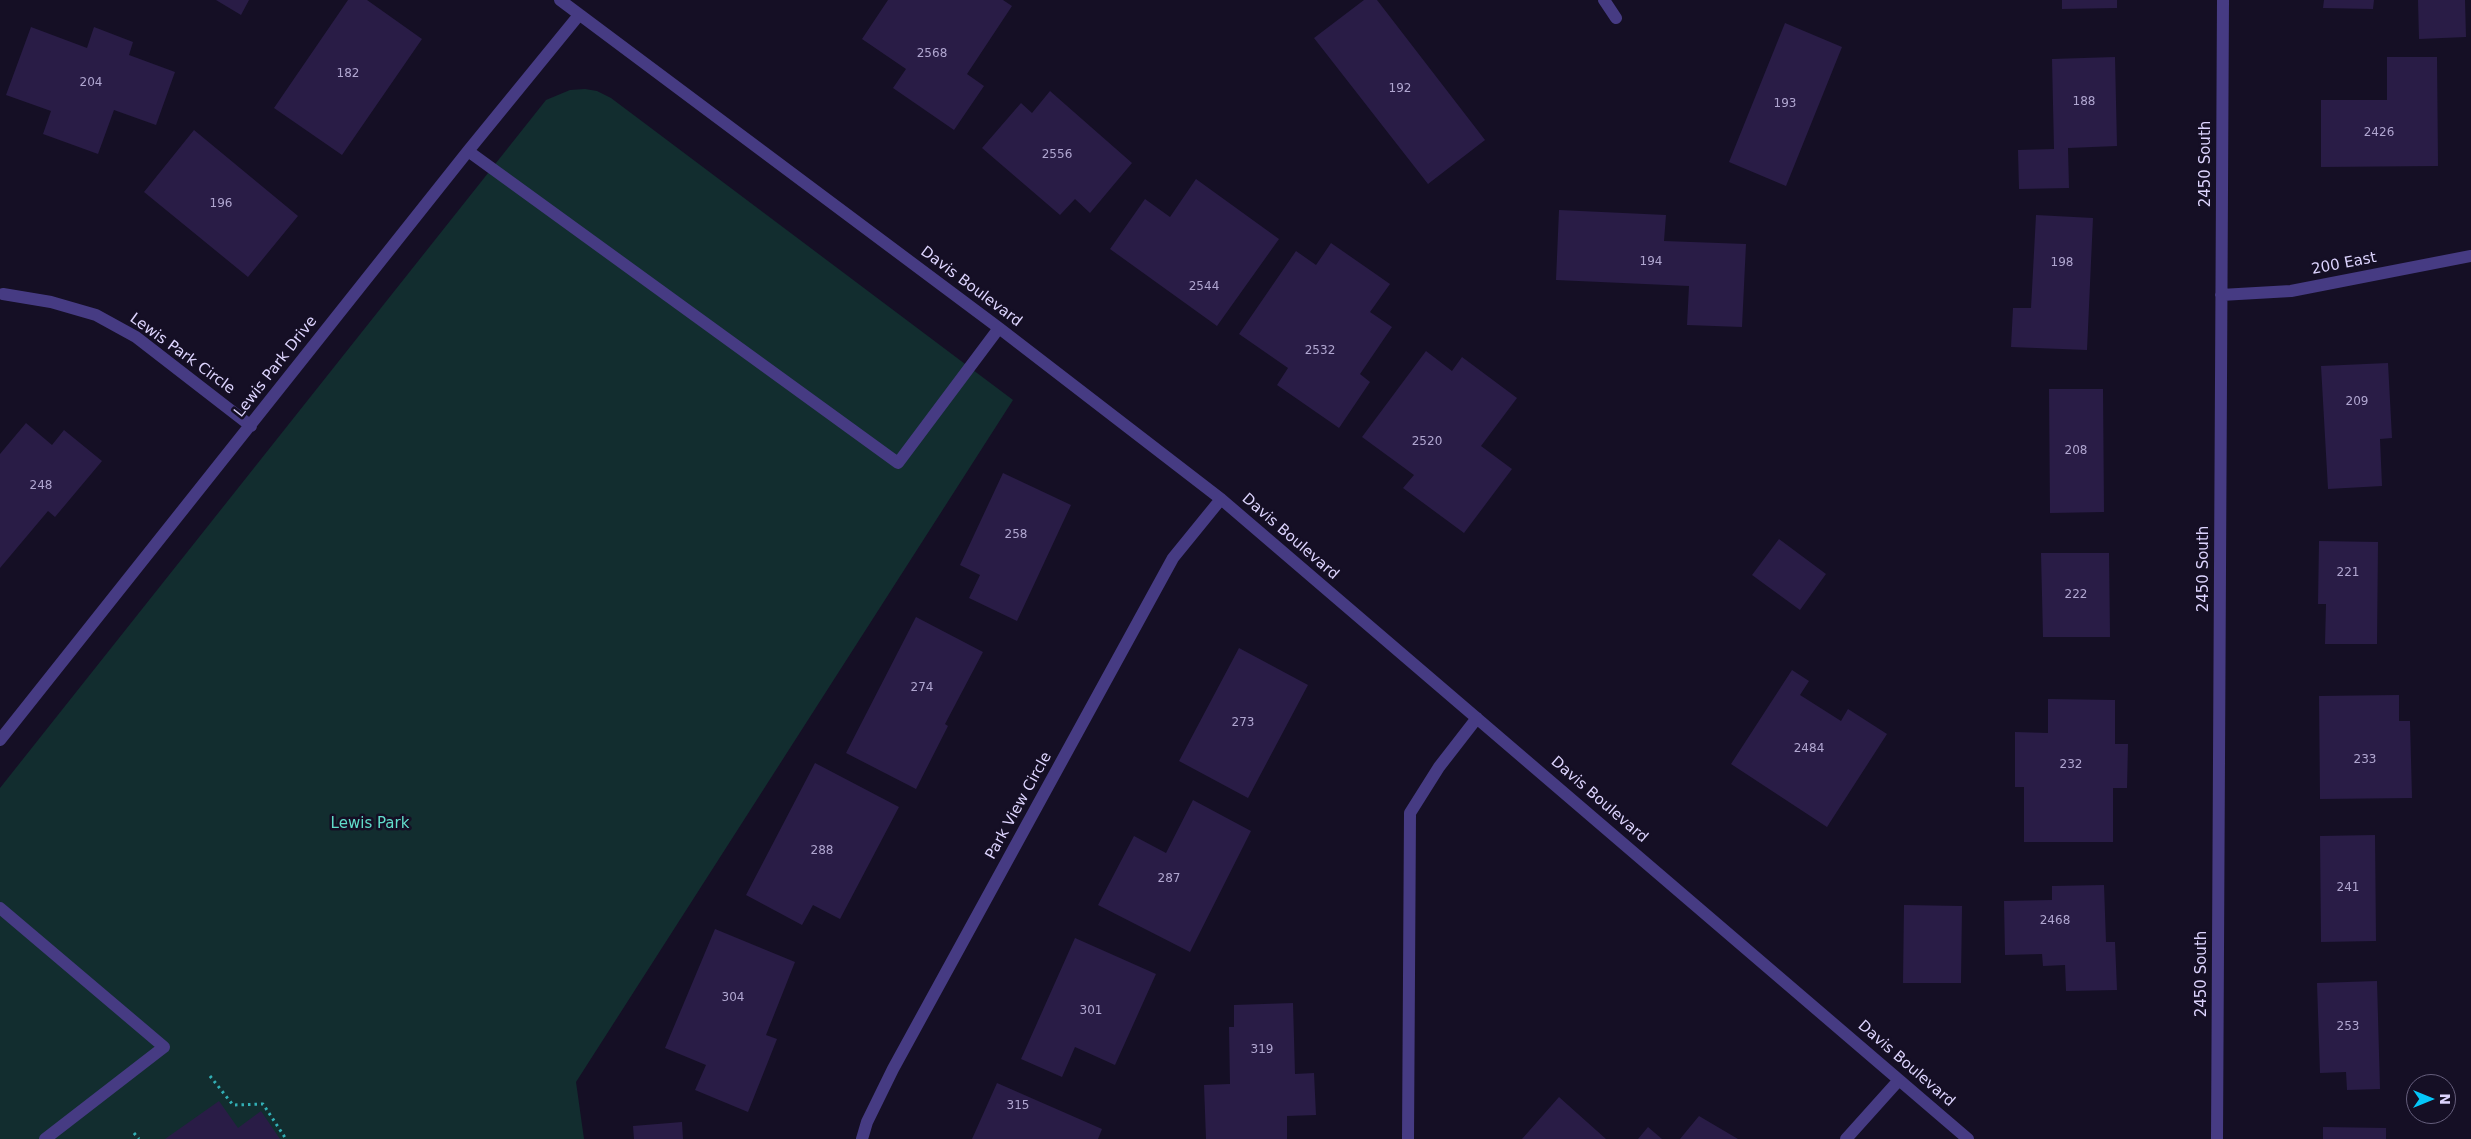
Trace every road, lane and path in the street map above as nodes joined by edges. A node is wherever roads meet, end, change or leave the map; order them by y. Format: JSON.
{"nodes":[{"id":1,"x":560,"y":0,"type":"edge"},
{"id":2,"x":1604,"y":0,"type":"edge"},
{"id":3,"x":2223,"y":0,"type":"edge"},
{"id":4,"x":579,"y":14,"type":"junction"},
{"id":5,"x":1616,"y":18,"type":"dead end"},
{"id":6,"x":468,"y":151,"type":"junction"},
{"id":7,"x":2471,"y":256,"type":"edge"},
{"id":8,"x":3,"y":294,"type":"dead end"},
{"id":9,"x":2221,"y":295,"type":"junction"},
{"id":10,"x":999,"y":328,"type":"junction"},
{"id":11,"x":250,"y":426,"type":"junction"},
{"id":12,"x":1221,"y":499,"type":"junction"},
{"id":13,"x":1477,"y":718,"type":"junction"},
{"id":14,"x":0,"y":740,"type":"edge"},
{"id":15,"x":0,"y":908,"type":"edge"},
{"id":16,"x":210,"y":1076,"type":"dead end"},
{"id":17,"x":1899,"y":1080,"type":"junction"},
{"id":18,"x":134,"y":1133,"type":"dead end"},
{"id":19,"x":45,"y":1139,"type":"edge"},
{"id":20,"x":139,"y":1139,"type":"edge"},
{"id":21,"x":286,"y":1139,"type":"edge"},
{"id":22,"x":862,"y":1139,"type":"edge"},
{"id":23,"x":1408,"y":1139,"type":"edge"},
{"id":24,"x":1846,"y":1139,"type":"edge"},
{"id":25,"x":1968,"y":1139,"type":"edge"},
{"id":26,"x":2217,"y":1139,"type":"edge"}],
"edges":[{"from":1,"to":4,"type":"street","name":"Davis Boulevard"},
{"from":2,"to":5,"type":"street"},
{"from":3,"to":9,"type":"street","name":"2450 South"},
{"from":4,"to":6,"type":"street","name":"Lewis Park Drive"},
{"from":4,"to":10,"type":"street","name":"Davis Boulevard"},
{"from":6,"to":10,"type":"street"},
{"from":6,"to":11,"type":"street","name":"Lewis Park Drive"},
{"from":7,"to":9,"type":"street","name":"200 East"},
{"from":8,"to":11,"type":"street","name":"Lewis Park Circle"},
{"from":9,"to":26,"type":"street","name":"2450 South"},
{"from":10,"to":12,"type":"street","name":"Davis Boulevard"},
{"from":11,"to":14,"type":"street","name":"Lewis Park Drive"},
{"from":12,"to":13,"type":"street","name":"Davis Boulevard"},
{"from":12,"to":22,"type":"street","name":"Park View Circle"},
{"from":13,"to":17,"type":"street","name":"Davis Boulevard"},
{"from":13,"to":23,"type":"street"},
{"from":15,"to":19,"type":"street"},
{"from":16,"to":21,"type":"path"},
{"from":17,"to":24,"type":"street"},
{"from":17,"to":25,"type":"street","name":"Davis Boulevard"},
{"from":18,"to":20,"type":"path"}]}
